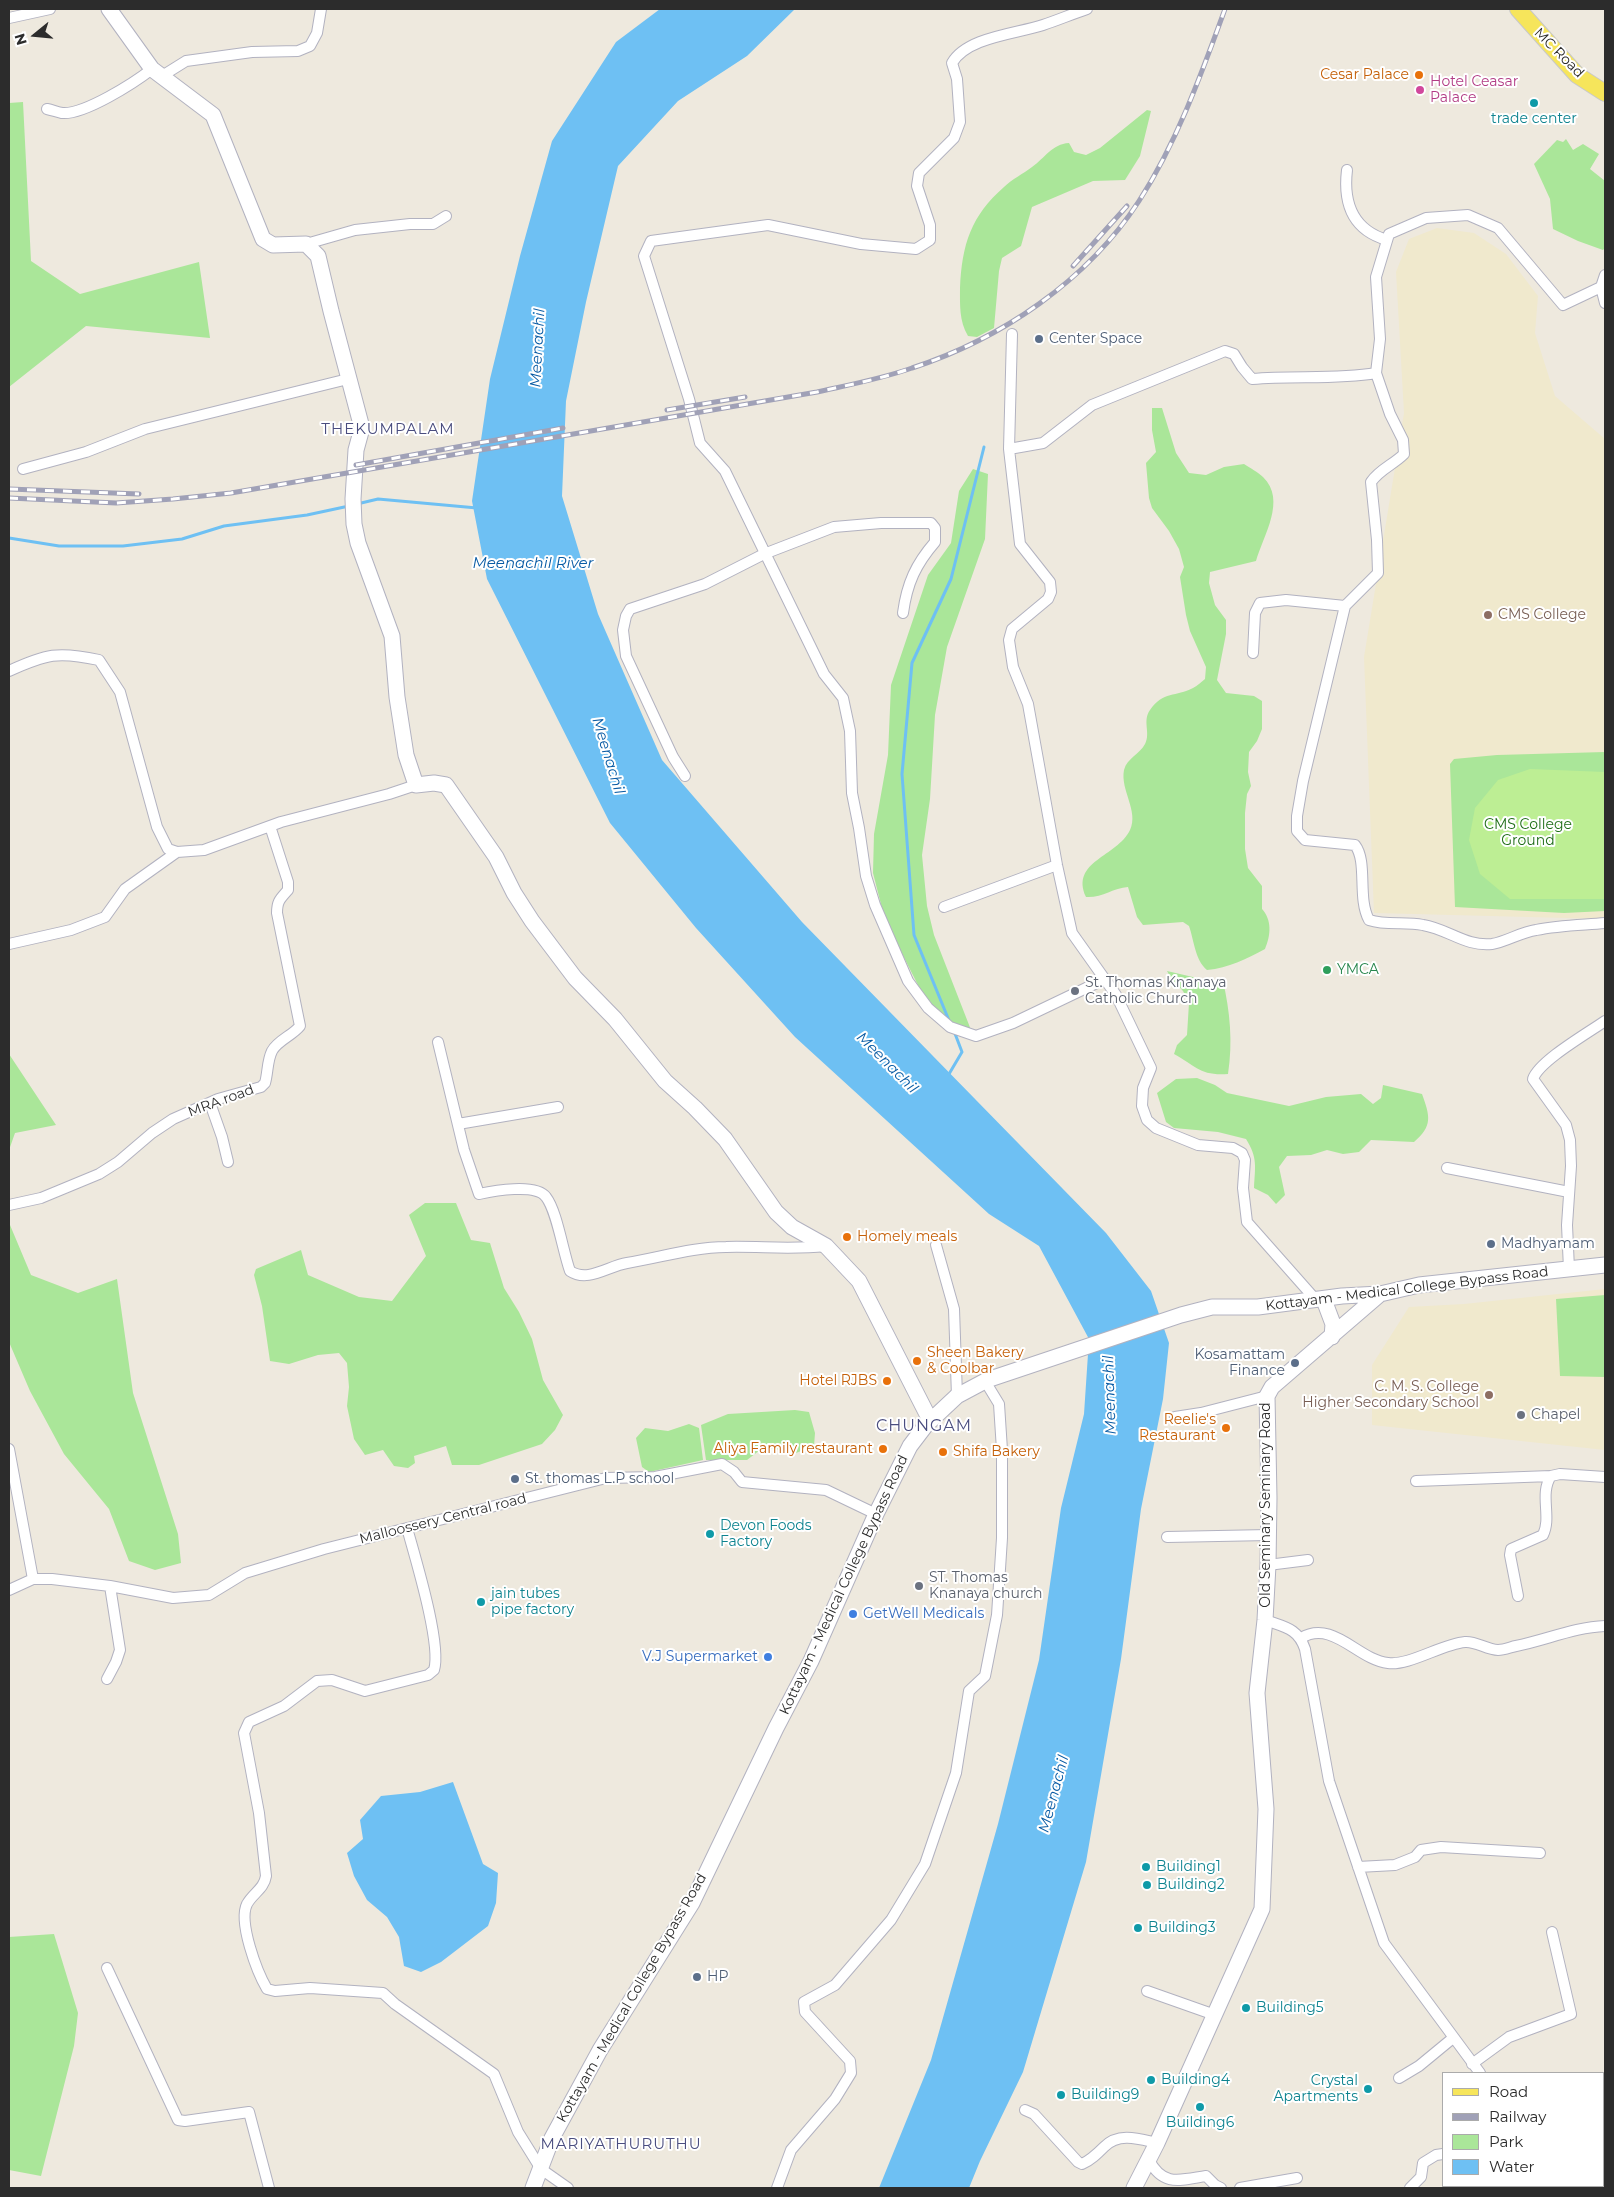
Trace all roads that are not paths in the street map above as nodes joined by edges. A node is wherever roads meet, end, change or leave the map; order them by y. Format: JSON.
{"nodes":[{"id":1,"x":50,"y":9,"type":"edge"},
{"id":2,"x":109,"y":9,"type":"edge"},
{"id":3,"x":321,"y":9,"type":"edge"},
{"id":4,"x":1087,"y":9,"type":"edge"},
{"id":5,"x":1518,"y":9,"type":"edge"},
{"id":6,"x":9,"y":18,"type":"edge"},
{"id":7,"x":157,"y":72,"type":"junction"},
{"id":8,"x":1605,"y":93,"type":"edge"},
{"id":9,"x":47,"y":109,"type":"dead end"},
{"id":10,"x":1347,"y":170,"type":"dead end"},
{"id":11,"x":446,"y":216,"type":"dead end"},
{"id":12,"x":1387,"y":240,"type":"junction"},
{"id":13,"x":306,"y":244,"type":"junction"},
{"id":14,"x":1605,"y":275,"type":"edge"},
{"id":15,"x":1601,"y":287,"type":"junction"},
{"id":16,"x":1605,"y":303,"type":"edge"},
{"id":17,"x":1012,"y":334,"type":"dead end"},
{"id":18,"x":1376,"y":373,"type":"junction"},
{"id":19,"x":348,"y":379,"type":"junction"},
{"id":20,"x":1009,"y":449,"type":"junction"},
{"id":21,"x":23,"y":469,"type":"dead end"},
{"id":22,"x":764,"y":554,"type":"junction"},
{"id":23,"x":1345,"y":606,"type":"junction"},
{"id":24,"x":903,"y":612,"type":"dead end"},
{"id":25,"x":1253,"y":653,"type":"dead end"},
{"id":26,"x":9,"y":671,"type":"edge"},
{"id":27,"x":685,"y":776,"type":"dead end"},
{"id":28,"x":416,"y":785,"type":"junction"},
{"id":29,"x":270,"y":826,"type":"junction"},
{"id":30,"x":177,"y":852,"type":"junction"},
{"id":31,"x":1057,"y":865,"type":"junction"},
{"id":32,"x":944,"y":907,"type":"dead end"},
{"id":33,"x":1605,"y":923,"type":"edge"},
{"id":34,"x":9,"y":944,"type":"edge"},
{"id":35,"x":1105,"y":979,"type":"junction"},
{"id":36,"x":1605,"y":1021,"type":"edge"},
{"id":37,"x":438,"y":1042,"type":"dead end"},
{"id":38,"x":210,"y":1103,"type":"junction"},
{"id":39,"x":558,"y":1106,"type":"dead end"},
{"id":40,"x":458,"y":1124,"type":"junction"},
{"id":41,"x":228,"y":1162,"type":"dead end"},
{"id":42,"x":1446,"y":1168,"type":"dead end"},
{"id":43,"x":1569,"y":1192,"type":"junction"},
{"id":44,"x":9,"y":1205,"type":"edge"},
{"id":45,"x":936,"y":1245,"type":"dead end"},
{"id":46,"x":826,"y":1246,"type":"junction"},
{"id":47,"x":1605,"y":1265,"type":"edge"},
{"id":48,"x":1570,"y":1269,"type":"junction"},
{"id":49,"x":1380,"y":1294,"type":"junction"},
{"id":50,"x":1320,"y":1300,"type":"junction"},
{"id":51,"x":1332,"y":1336,"type":"junction"},
{"id":52,"x":986,"y":1381,"type":"junction"},
{"id":53,"x":956,"y":1396,"type":"junction"},
{"id":54,"x":1267,"y":1396,"type":"junction"},
{"id":55,"x":1175,"y":1417,"type":"dead end"},
{"id":56,"x":930,"y":1420,"type":"junction"},
{"id":57,"x":9,"y":1449,"type":"edge"},
{"id":58,"x":1550,"y":1476,"type":"junction"},
{"id":59,"x":1605,"y":1477,"type":"edge"},
{"id":60,"x":1416,"y":1481,"type":"dead end"},
{"id":61,"x":876,"y":1514,"type":"junction"},
{"id":62,"x":407,"y":1528,"type":"junction"},
{"id":63,"x":1269,"y":1535,"type":"junction"},
{"id":64,"x":1167,"y":1536,"type":"dead end"},
{"id":65,"x":1308,"y":1560,"type":"dead end"},
{"id":66,"x":1268,"y":1565,"type":"junction"},
{"id":67,"x":33,"y":1579,"type":"junction"},
{"id":68,"x":110,"y":1586,"type":"junction"},
{"id":69,"x":9,"y":1590,"type":"edge"},
{"id":70,"x":1518,"y":1596,"type":"dead end"},
{"id":71,"x":1265,"y":1620,"type":"junction"},
{"id":72,"x":1605,"y":1626,"type":"edge"},
{"id":73,"x":1301,"y":1638,"type":"junction"},
{"id":74,"x":107,"y":1679,"type":"dead end"},
{"id":75,"x":1540,"y":1853,"type":"dead end"},
{"id":76,"x":1358,"y":1868,"type":"junction"},
{"id":77,"x":1552,"y":1932,"type":"dead end"},
{"id":78,"x":106,"y":1968,"type":"dead end"},
{"id":79,"x":1147,"y":1991,"type":"dead end"},
{"id":80,"x":1215,"y":2015,"type":"junction"},
{"id":81,"x":1453,"y":2038,"type":"junction"},
{"id":82,"x":1472,"y":2064,"type":"junction"},
{"id":83,"x":1479,"y":2072,"type":"edge"},
{"id":84,"x":1399,"y":2078,"type":"dead end"},
{"id":85,"x":1025,"y":2110,"type":"dead end"},
{"id":86,"x":1157,"y":2144,"type":"junction"},
{"id":87,"x":1442,"y":2154,"type":"edge"},
{"id":88,"x":1149,"y":2160,"type":"junction"},
{"id":89,"x":541,"y":2169,"type":"junction"},
{"id":90,"x":1297,"y":2178,"type":"dead end"},
{"id":91,"x":269,"y":2188,"type":"edge"},
{"id":92,"x":533,"y":2188,"type":"edge"},
{"id":93,"x":568,"y":2188,"type":"edge"},
{"id":94,"x":777,"y":2188,"type":"edge"},
{"id":95,"x":1134,"y":2188,"type":"edge"},
{"id":96,"x":1220,"y":2188,"type":"edge"},
{"id":97,"x":1240,"y":2188,"type":"edge"},
{"id":98,"x":1410,"y":2188,"type":"edge"}],
"edges":[{"from":1,"to":6,"type":"street"},
{"from":2,"to":7,"type":"main road"},
{"from":3,"to":7,"type":"street"},
{"from":4,"to":22,"type":"street"},
{"from":5,"to":8,"type":"main road","name":"MC Road"},
{"from":7,"to":9,"type":"street"},
{"from":7,"to":13,"type":"main road"},
{"from":10,"to":12,"type":"street"},
{"from":11,"to":13,"type":"street"},
{"from":12,"to":15,"type":"street"},
{"from":12,"to":18,"type":"street"},
{"from":13,"to":19,"type":"main road"},
{"from":14,"to":15,"type":"street"},
{"from":15,"to":16,"type":"street"},
{"from":17,"to":20,"type":"street"},
{"from":18,"to":20,"type":"street"},
{"from":18,"to":23,"type":"street"},
{"from":19,"to":21,"type":"street"},
{"from":19,"to":28,"type":"main road"},
{"from":20,"to":31,"type":"street"},
{"from":22,"to":24,"type":"street"},
{"from":22,"to":27,"type":"street"},
{"from":22,"to":35,"type":"street"},
{"from":23,"to":25,"type":"street"},
{"from":23,"to":33,"type":"street"},
{"from":26,"to":30,"type":"street"},
{"from":28,"to":29,"type":"street"},
{"from":28,"to":46,"type":"main road"},
{"from":29,"to":30,"type":"street"},
{"from":29,"to":38,"type":"street","name":"MRA road"},
{"from":30,"to":34,"type":"street"},
{"from":31,"to":32,"type":"street"},
{"from":31,"to":35,"type":"street"},
{"from":35,"to":50,"type":"street"},
{"from":36,"to":43,"type":"street"},
{"from":37,"to":40,"type":"street"},
{"from":38,"to":41,"type":"street"},
{"from":38,"to":44,"type":"street","name":"MRA road"},
{"from":39,"to":40,"type":"street"},
{"from":40,"to":46,"type":"street"},
{"from":42,"to":43,"type":"street"},
{"from":43,"to":48,"type":"street"},
{"from":45,"to":53,"type":"street"},
{"from":46,"to":56,"type":"main road"},
{"from":47,"to":48,"type":"main road","name":"Kottayam - Medical College Bypass Road"},
{"from":48,"to":49,"type":"main road","name":"Kottayam - Medical College Bypass Road"},
{"from":49,"to":50,"type":"main road","name":"Kottayam - Medical College Bypass Road"},
{"from":49,"to":51,"type":"main road","name":"Old Seminary Seminary Road"},
{"from":50,"to":51,"type":"main road"},
{"from":50,"to":52,"type":"main road","name":"Kottayam - Medical College Bypass Road"},
{"from":51,"to":54,"type":"main road","name":"Old Seminary Seminary Road"},
{"from":52,"to":53,"type":"main road","name":"Kottayam - Medical College Bypass Road"},
{"from":52,"to":94,"type":"street"},
{"from":53,"to":56,"type":"main road","name":"Kottayam - Medical College Bypass Road"},
{"from":54,"to":55,"type":"street"},
{"from":54,"to":63,"type":"main road","name":"Old Seminary Seminary Road"},
{"from":56,"to":61,"type":"main road","name":"Kottayam - Medical College Bypass Road"},
{"from":57,"to":67,"type":"street"},
{"from":58,"to":59,"type":"street"},
{"from":58,"to":60,"type":"street"},
{"from":58,"to":70,"type":"street"},
{"from":61,"to":62,"type":"street","name":"Malloossery Central road"},
{"from":61,"to":89,"type":"main road","name":"Kottayam - Medical College Bypass Road"},
{"from":62,"to":68,"type":"street","name":"Malloossery Central road"},
{"from":62,"to":89,"type":"street"},
{"from":63,"to":64,"type":"street"},
{"from":63,"to":66,"type":"main road","name":"Old Seminary Seminary Road"},
{"from":65,"to":66,"type":"street"},
{"from":66,"to":71,"type":"main road","name":"Old Seminary Seminary Road"},
{"from":67,"to":68,"type":"street","name":"Malloossery Central road"},
{"from":67,"to":69,"type":"street","name":"Malloossery Central road"},
{"from":68,"to":74,"type":"street"},
{"from":71,"to":73,"type":"street"},
{"from":71,"to":80,"type":"main road","name":"Old Seminary Seminary Road"},
{"from":72,"to":73,"type":"street"},
{"from":73,"to":76,"type":"street"},
{"from":75,"to":76,"type":"street"},
{"from":76,"to":81,"type":"street"},
{"from":77,"to":82,"type":"street"},
{"from":78,"to":91,"type":"street"},
{"from":79,"to":80,"type":"street"},
{"from":80,"to":86,"type":"main road","name":"Old Seminary Seminary Road"},
{"from":81,"to":82,"type":"street"},
{"from":81,"to":84,"type":"street"},
{"from":82,"to":83,"type":"street"},
{"from":85,"to":86,"type":"street"},
{"from":86,"to":88,"type":"main road","name":"Old Seminary Seminary Road"},
{"from":87,"to":98,"type":"street"},
{"from":88,"to":95,"type":"main road","name":"Old Seminary Seminary Road"},
{"from":88,"to":96,"type":"street"},
{"from":89,"to":92,"type":"main road","name":"Kottayam - Medical College Bypass Road"},
{"from":89,"to":93,"type":"street"},
{"from":90,"to":97,"type":"street"}]}
